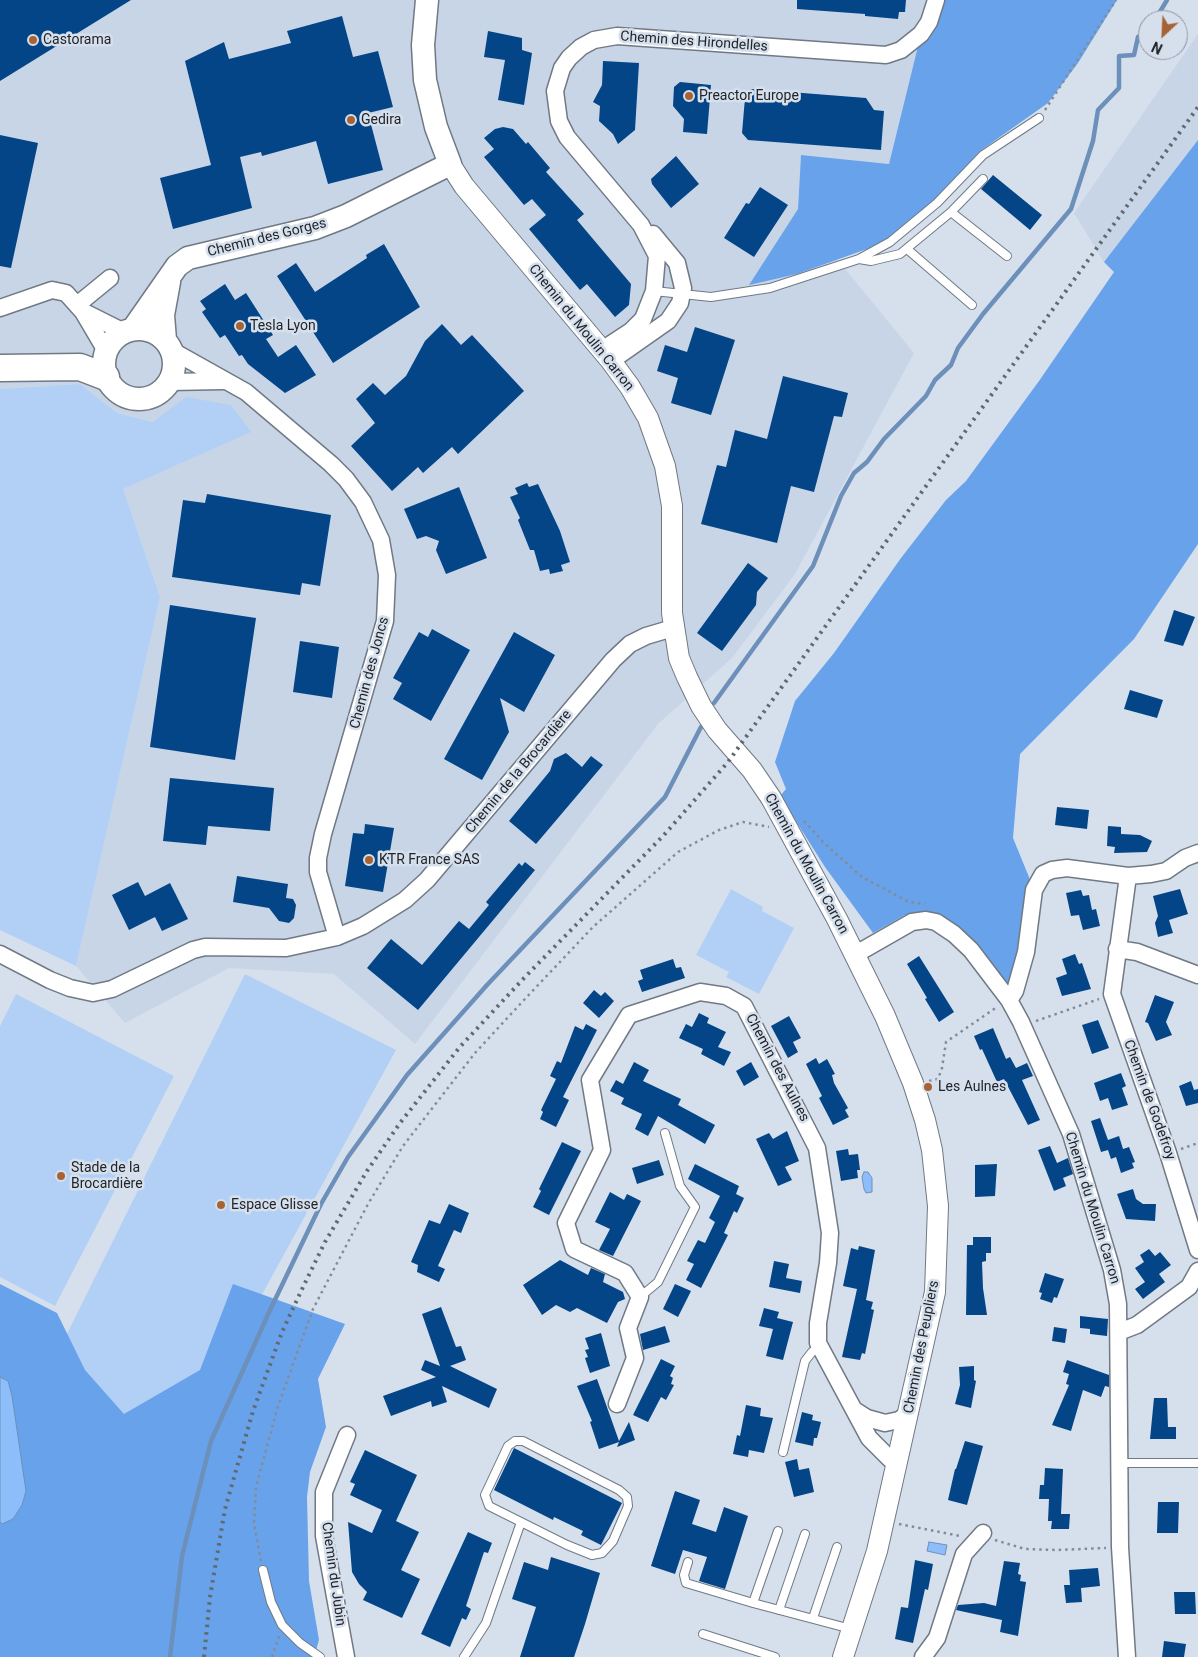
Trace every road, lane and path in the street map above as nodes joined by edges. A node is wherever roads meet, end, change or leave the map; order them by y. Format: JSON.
{"nodes":[{"id":1,"x":427,"y":0,"type":"edge"},
{"id":2,"x":936,"y":0,"type":"edge"},
{"id":3,"x":1116,"y":0,"type":"edge"},
{"id":4,"x":1039,"y":118,"type":"joint"},
{"id":5,"x":450,"y":164,"type":"junction"},
{"id":6,"x":983,"y":179,"type":"dead end"},
{"id":7,"x":951,"y":212,"type":"junction"},
{"id":8,"x":641,"y":226,"type":"junction"},
{"id":9,"x":907,"y":249,"type":"junction"},
{"id":10,"x":1007,"y":256,"type":"dead end"},
{"id":11,"x":859,"y":260,"type":"junction"},
{"id":12,"x":170,"y":276,"type":"junction"},
{"id":13,"x":110,"y":278,"type":"dead end"},
{"id":14,"x":654,"y":291,"type":"junction"},
{"id":15,"x":682,"y":295,"type":"junction"},
{"id":16,"x":972,"y":305,"type":"dead end"},
{"id":17,"x":0,"y":308,"type":"edge"},
{"id":18,"x":80,"y":308,"type":"junction"},
{"id":19,"x":128,"y":331,"type":"junction"},
{"id":20,"x":168,"y":346,"type":"junction"},
{"id":21,"x":106,"y":351,"type":"junction"},
{"id":22,"x":606,"y":356,"type":"junction"},
{"id":23,"x":0,"y":368,"type":"edge"},
{"id":24,"x":106,"y":377,"type":"junction"},
{"id":25,"x":223,"y":381,"type":"junction"},
{"id":26,"x":169,"y":382,"type":"junction"},
{"id":27,"x":674,"y":628,"type":"junction"},
{"id":28,"x":800,"y":819,"type":"dead end"},
{"id":29,"x":771,"y":827,"type":"dead end"},
{"id":30,"x":1198,"y":853,"type":"edge"},
{"id":31,"x":1128,"y":876,"type":"junction"},
{"id":32,"x":926,"y":904,"type":"dead end"},
{"id":33,"x":337,"y":938,"type":"junction"},
{"id":34,"x":1117,"y":949,"type":"junction"},
{"id":35,"x":0,"y":954,"type":"edge"},
{"id":36,"x":856,"y":954,"type":"junction"},
{"id":37,"x":1198,"y":975,"type":"edge"},
{"id":38,"x":1112,"y":994,"type":"junction"},
{"id":39,"x":1006,"y":1002,"type":"junction"},
{"id":40,"x":1033,"y":1022,"type":"dead end"},
{"id":41,"x":923,"y":1083,"type":"dead end"},
{"id":42,"x":665,"y":1133,"type":"dead end"},
{"id":43,"x":1198,"y":1250,"type":"edge"},
{"id":44,"x":1198,"y":1271,"type":"edge"},
{"id":45,"x":640,"y":1297,"type":"junction"},
{"id":46,"x":1119,"y":1332,"type":"junction"},
{"id":47,"x":820,"y":1347,"type":"junction"},
{"id":48,"x":616,"y":1404,"type":"dead end"},
{"id":49,"x":856,"y":1411,"type":"junction"},
{"id":50,"x":909,"y":1413,"type":"junction"},
{"id":51,"x":347,"y":1435,"type":"dead end"},
{"id":52,"x":783,"y":1452,"type":"dead end"},
{"id":53,"x":897,"y":1461,"type":"junction"},
{"id":54,"x":1119,"y":1463,"type":"junction"},
{"id":55,"x":1198,"y":1463,"type":"edge"},
{"id":56,"x":521,"y":1522,"type":"junction"},
{"id":57,"x":893,"y":1523,"type":"dead end"},
{"id":58,"x":778,"y":1531,"type":"dead end"},
{"id":59,"x":983,"y":1532,"type":"junction"},
{"id":60,"x":805,"y":1534,"type":"dead end"},
{"id":61,"x":837,"y":1547,"type":"dead end"},
{"id":62,"x":1120,"y":1547,"type":"junction"},
{"id":63,"x":688,"y":1562,"type":"dead end"},
{"id":64,"x":263,"y":1570,"type":"joint"},
{"id":65,"x":753,"y":1603,"type":"junction"},
{"id":66,"x":779,"y":1610,"type":"junction"},
{"id":67,"x":813,"y":1618,"type":"junction"},
{"id":68,"x":282,"y":1625,"type":"junction"},
{"id":69,"x":853,"y":1629,"type":"junction"},
{"id":70,"x":703,"y":1634,"type":"dead end"},
{"id":71,"x":272,"y":1657,"type":"edge"},
{"id":72,"x":320,"y":1657,"type":"edge"},
{"id":73,"x":346,"y":1657,"type":"edge"},
{"id":74,"x":464,"y":1657,"type":"edge"},
{"id":75,"x":775,"y":1657,"type":"edge"},
{"id":76,"x":843,"y":1657,"type":"edge"},
{"id":77,"x":923,"y":1657,"type":"edge"},
{"id":78,"x":1127,"y":1657,"type":"edge"}],
"edges":[{"from":1,"to":5,"type":"main road","name":"Chemin du Moulin Carron"},
{"from":2,"to":8,"type":"street","name":"Chemin des Hirondelles"},
{"from":3,"to":4,"type":"path"},
{"from":4,"to":11,"type":"lane"},
{"from":5,"to":12,"type":"main road","name":"Chemin des Gorges"},
{"from":5,"to":22,"type":"street","name":"Chemin du Moulin Carron"},
{"from":6,"to":7,"type":"lane"},
{"from":7,"to":9,"type":"lane"},
{"from":7,"to":10,"type":"lane"},
{"from":8,"to":14,"type":"street","name":"Chemin des Hirondelles"},
{"from":8,"to":15,"type":"street","name":"Chemin des Hirondelles"},
{"from":9,"to":11,"type":"lane"},
{"from":9,"to":16,"type":"lane"},
{"from":11,"to":15,"type":"lane"},
{"from":12,"to":19,"type":"main road","name":"Chemin des Gorges"},
{"from":12,"to":20,"type":"main road"},
{"from":13,"to":18,"type":"street"},
{"from":14,"to":15,"type":"lane"},
{"from":14,"to":22,"type":"street","name":"Chemin des Hirondelles"},
{"from":15,"to":22,"type":"street"},
{"from":17,"to":18,"type":"street"},
{"from":18,"to":19,"type":"street"},
{"from":18,"to":21,"type":"street"},
{"from":19,"to":20,"type":"main road"},
{"from":19,"to":21,"type":"main road"},
{"from":20,"to":25,"type":"street","name":"Chemin des Joncs"},
{"from":20,"to":26,"type":"main road"},
{"from":21,"to":24,"type":"main road"},
{"from":22,"to":27,"type":"street","name":"Chemin du Moulin Carron"},
{"from":23,"to":24,"type":"highway"},
{"from":24,"to":26,"type":"main road"},
{"from":25,"to":26,"type":"street","name":"Chemin des Joncs"},
{"from":25,"to":33,"type":"street","name":"Chemin des Joncs"},
{"from":27,"to":33,"type":"street","name":"Chemin de la Brocardière"},
{"from":27,"to":36,"type":"street","name":"Chemin du Moulin Carron"},
{"from":28,"to":32,"type":"path"},
{"from":29,"to":64,"type":"path"},
{"from":30,"to":31,"type":"street"},
{"from":31,"to":34,"type":"street","name":"Chemin de Godefroy"},
{"from":31,"to":39,"type":"street"},
{"from":33,"to":35,"type":"street","name":"Chemin de la Brocardière"},
{"from":34,"to":37,"type":"street"},
{"from":34,"to":38,"type":"street","name":"Chemin de Godefroy"},
{"from":36,"to":39,"type":"street","name":"Chemin du Moulin Carron"},
{"from":36,"to":50,"type":"street","name":"Chemin des Peupliers"},
{"from":38,"to":40,"type":"path"},
{"from":38,"to":43,"type":"street","name":"Chemin de Godefroy"},
{"from":39,"to":41,"type":"path"},
{"from":39,"to":46,"type":"street","name":"Chemin du Moulin Carron"},
{"from":42,"to":45,"type":"lane"},
{"from":44,"to":46,"type":"street"},
{"from":45,"to":47,"type":"street","name":"Chemin des Aulnes"},
{"from":45,"to":48,"type":"street"},
{"from":46,"to":54,"type":"street","name":"Chemin du Moulin Carron"},
{"from":47,"to":49,"type":"street","name":"Chemin des Aulnes"},
{"from":47,"to":52,"type":"lane"},
{"from":49,"to":50,"type":"street"},
{"from":49,"to":53,"type":"street","name":"Chemin des Aulnes"},
{"from":50,"to":53,"type":"street","name":"Chemin des Peupliers"},
{"from":51,"to":73,"type":"street","name":"Chemin du Jubin"},
{"from":53,"to":69,"type":"street","name":"Chemin des Peupliers"},
{"from":54,"to":55,"type":"lane"},
{"from":54,"to":62,"type":"street","name":"Chemin du Moulin Carron"},
{"from":56,"to":56,"type":"lane"},
{"from":56,"to":74,"type":"lane"},
{"from":57,"to":59,"type":"path"},
{"from":58,"to":65,"type":"lane"},
{"from":59,"to":62,"type":"path"},
{"from":59,"to":77,"type":"street"},
{"from":60,"to":66,"type":"lane"},
{"from":61,"to":67,"type":"lane"},
{"from":62,"to":78,"type":"street","name":"Chemin du Moulin Carron"},
{"from":63,"to":65,"type":"lane"},
{"from":64,"to":68,"type":"lane"},
{"from":65,"to":66,"type":"lane"},
{"from":66,"to":67,"type":"lane"},
{"from":67,"to":69,"type":"lane"},
{"from":68,"to":71,"type":"path"},
{"from":68,"to":72,"type":"lane"},
{"from":69,"to":76,"type":"street","name":"Chemin des Peupliers"},
{"from":70,"to":75,"type":"lane"}]}
